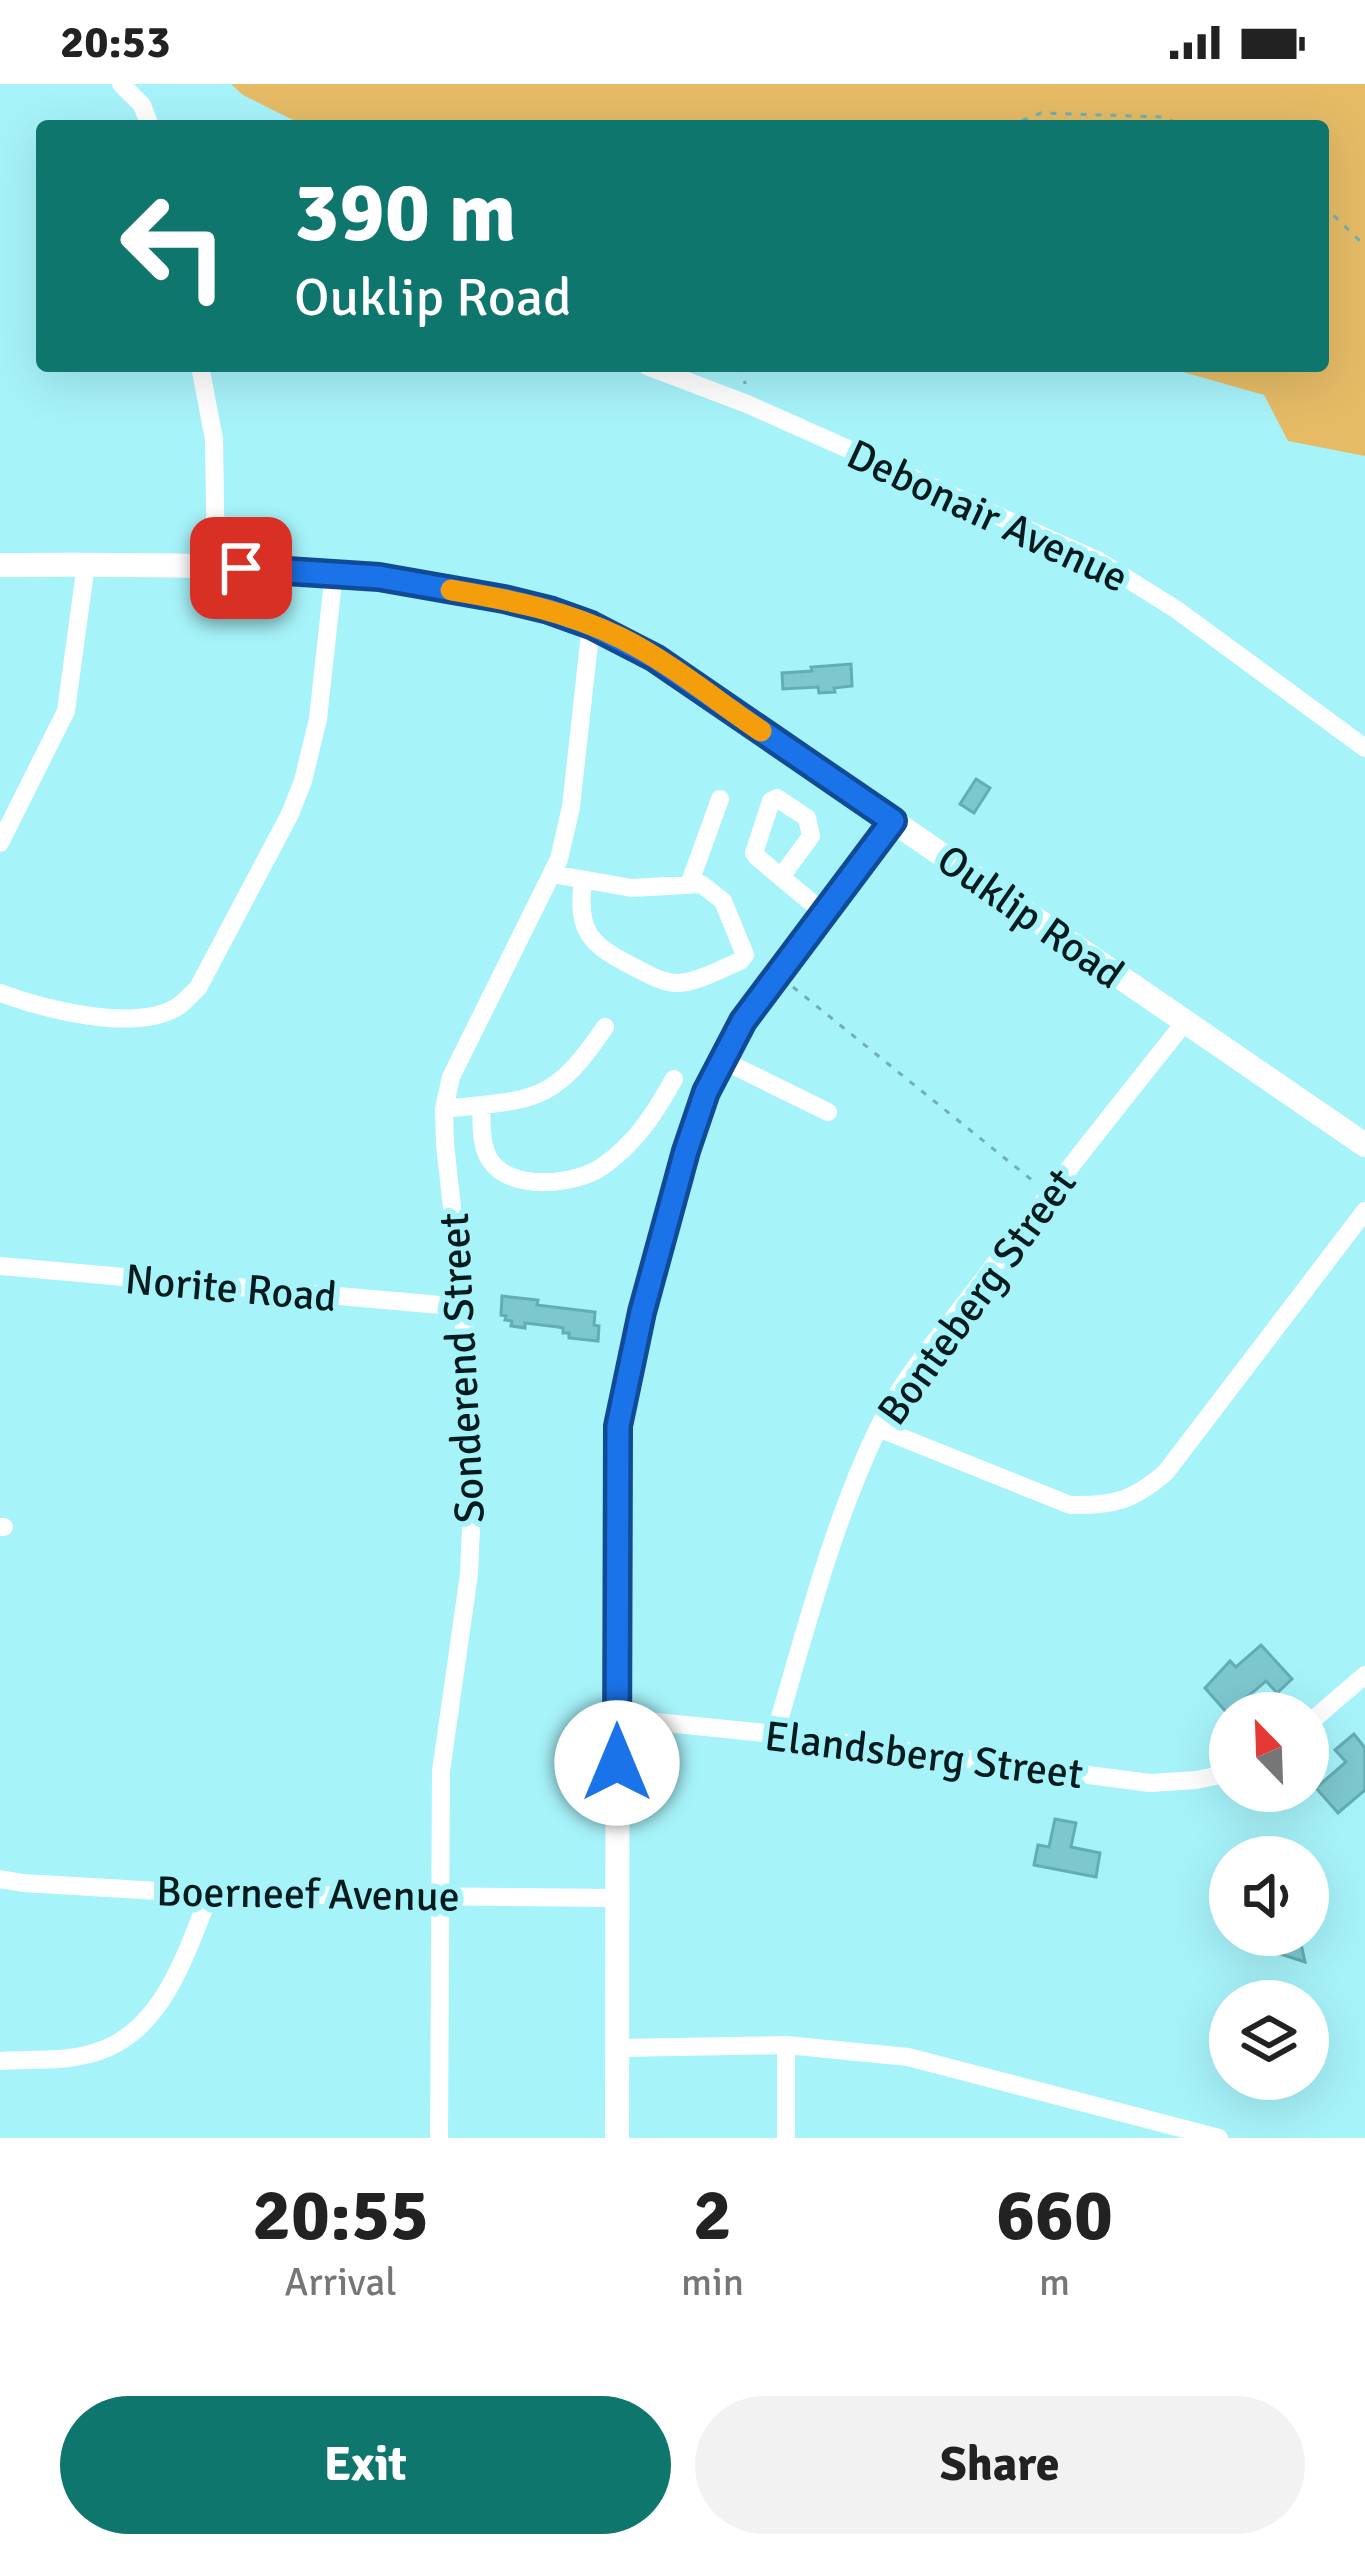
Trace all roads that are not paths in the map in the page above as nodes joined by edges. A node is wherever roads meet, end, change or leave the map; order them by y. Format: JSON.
{"nodes":[{"id":1,"x":121,"y":84,"type":"edge"},
{"id":2,"x":148,"y":120,"type":"edge"},
{"id":3,"x":201,"y":372,"type":"edge"},
{"id":4,"x":663,"y":372,"type":"edge"},
{"id":5,"x":86,"y":564,"type":"junction"},
{"id":6,"x":0,"y":565,"type":"edge"},
{"id":7,"x":216,"y":567,"type":"junction"},
{"id":8,"x":334,"y":572,"type":"junction"},
{"id":9,"x":591,"y":625,"type":"junction"},
{"id":10,"x":1365,"y":748,"type":"edge"},
{"id":11,"x":720,"y":799,"type":"dead end"},
{"id":12,"x":893,"y":821,"type":"junction"},
{"id":13,"x":0,"y":843,"type":"edge"},
{"id":14,"x":552,"y":874,"type":"junction"},
{"id":15,"x":781,"y":878,"type":"dead end"},
{"id":16,"x":583,"y":880,"type":"junction"},
{"id":17,"x":690,"y":883,"type":"junction"},
{"id":18,"x":824,"y":913,"type":"junction"},
{"id":19,"x":0,"y":993,"type":"edge"},
{"id":20,"x":1185,"y":1022,"type":"junction"},
{"id":21,"x":605,"y":1027,"type":"dead end"},
{"id":22,"x":720,"y":1060,"type":"junction"},
{"id":23,"x":674,"y":1079,"type":"dead end"},
{"id":24,"x":481,"y":1105,"type":"junction"},
{"id":25,"x":445,"y":1109,"type":"junction"},
{"id":26,"x":828,"y":1112,"type":"dead end"},
{"id":27,"x":1365,"y":1145,"type":"edge"},
{"id":28,"x":1365,"y":1211,"type":"edge"},
{"id":29,"x":0,"y":1266,"type":"edge"},
{"id":30,"x":463,"y":1306,"type":"junction"},
{"id":31,"x":878,"y":1428,"type":"junction"},
{"id":32,"x":1365,"y":1675,"type":"edge"},
{"id":33,"x":1329,"y":1706,"type":"edge"},
{"id":34,"x":617,"y":1718,"type":"junction"},
{"id":35,"x":775,"y":1734,"type":"junction"},
{"id":36,"x":1209,"y":1777,"type":"edge"},
{"id":37,"x":0,"y":1879,"type":"edge"},
{"id":38,"x":210,"y":1894,"type":"junction"},
{"id":39,"x":439,"y":1895,"type":"junction"},
{"id":40,"x":616,"y":1898,"type":"junction"},
{"id":41,"x":786,"y":2045,"type":"junction"},
{"id":42,"x":616,"y":2048,"type":"junction"},
{"id":43,"x":0,"y":2061,"type":"edge"},
{"id":44,"x":1167,"y":2131,"type":"edge"},
{"id":45,"x":439,"y":2138,"type":"edge"},
{"id":46,"x":617,"y":2138,"type":"edge"},
{"id":47,"x":786,"y":2138,"type":"edge"},
{"id":48,"x":1219,"y":2138,"type":"edge"}],
"edges":[{"from":1,"to":2,"type":"street"},
{"from":3,"to":7,"type":"street"},
{"from":4,"to":10,"type":"street","name":"Debonair Avenue"},
{"from":5,"to":6,"type":"street","name":"Ouklip Road"},
{"from":5,"to":7,"type":"street","name":"Ouklip Road"},
{"from":5,"to":13,"type":"street"},
{"from":7,"to":8,"type":"street","name":"Ouklip Road"},
{"from":8,"to":9,"type":"street","name":"Ouklip Road"},
{"from":8,"to":19,"type":"street"},
{"from":9,"to":12,"type":"street","name":"Ouklip Road"},
{"from":9,"to":14,"type":"street","name":"Sonderend Street"},
{"from":11,"to":17,"type":"street"},
{"from":12,"to":18,"type":"street"},
{"from":12,"to":20,"type":"street","name":"Ouklip Road"},
{"from":14,"to":16,"type":"street"},
{"from":14,"to":25,"type":"street","name":"Sonderend Street"},
{"from":15,"to":18,"type":"street"},
{"from":16,"to":17,"type":"street"},
{"from":16,"to":17,"type":"street"},
{"from":18,"to":22,"type":"street"},
{"from":20,"to":27,"type":"street","name":"Ouklip Road"},
{"from":20,"to":31,"type":"street","name":"Bonteberg Street"},
{"from":21,"to":24,"type":"street"},
{"from":22,"to":26,"type":"street"},
{"from":22,"to":34,"type":"street"},
{"from":23,"to":24,"type":"street"},
{"from":24,"to":25,"type":"street"},
{"from":25,"to":30,"type":"street","name":"Sonderend Street"},
{"from":28,"to":31,"type":"street"},
{"from":29,"to":30,"type":"street","name":"Norite Road"},
{"from":30,"to":39,"type":"street","name":"Sonderend Street"},
{"from":31,"to":35,"type":"street","name":"Bonteberg Street"},
{"from":32,"to":33,"type":"street"},
{"from":34,"to":35,"type":"street","name":"Elandsberg Street"},
{"from":34,"to":40,"type":"street"},
{"from":35,"to":36,"type":"street","name":"Elandsberg Street"},
{"from":37,"to":38,"type":"street","name":"Boerneef Avenue"},
{"from":38,"to":39,"type":"street","name":"Boerneef Avenue"},
{"from":38,"to":43,"type":"street"},
{"from":39,"to":40,"type":"street","name":"Boerneef Avenue"},
{"from":39,"to":45,"type":"street","name":"Sonderend Street"},
{"from":40,"to":42,"type":"street"},
{"from":41,"to":42,"type":"street"},
{"from":41,"to":44,"type":"street"},
{"from":41,"to":47,"type":"street"},
{"from":42,"to":46,"type":"street"},
{"from":44,"to":48,"type":"street"}]}
